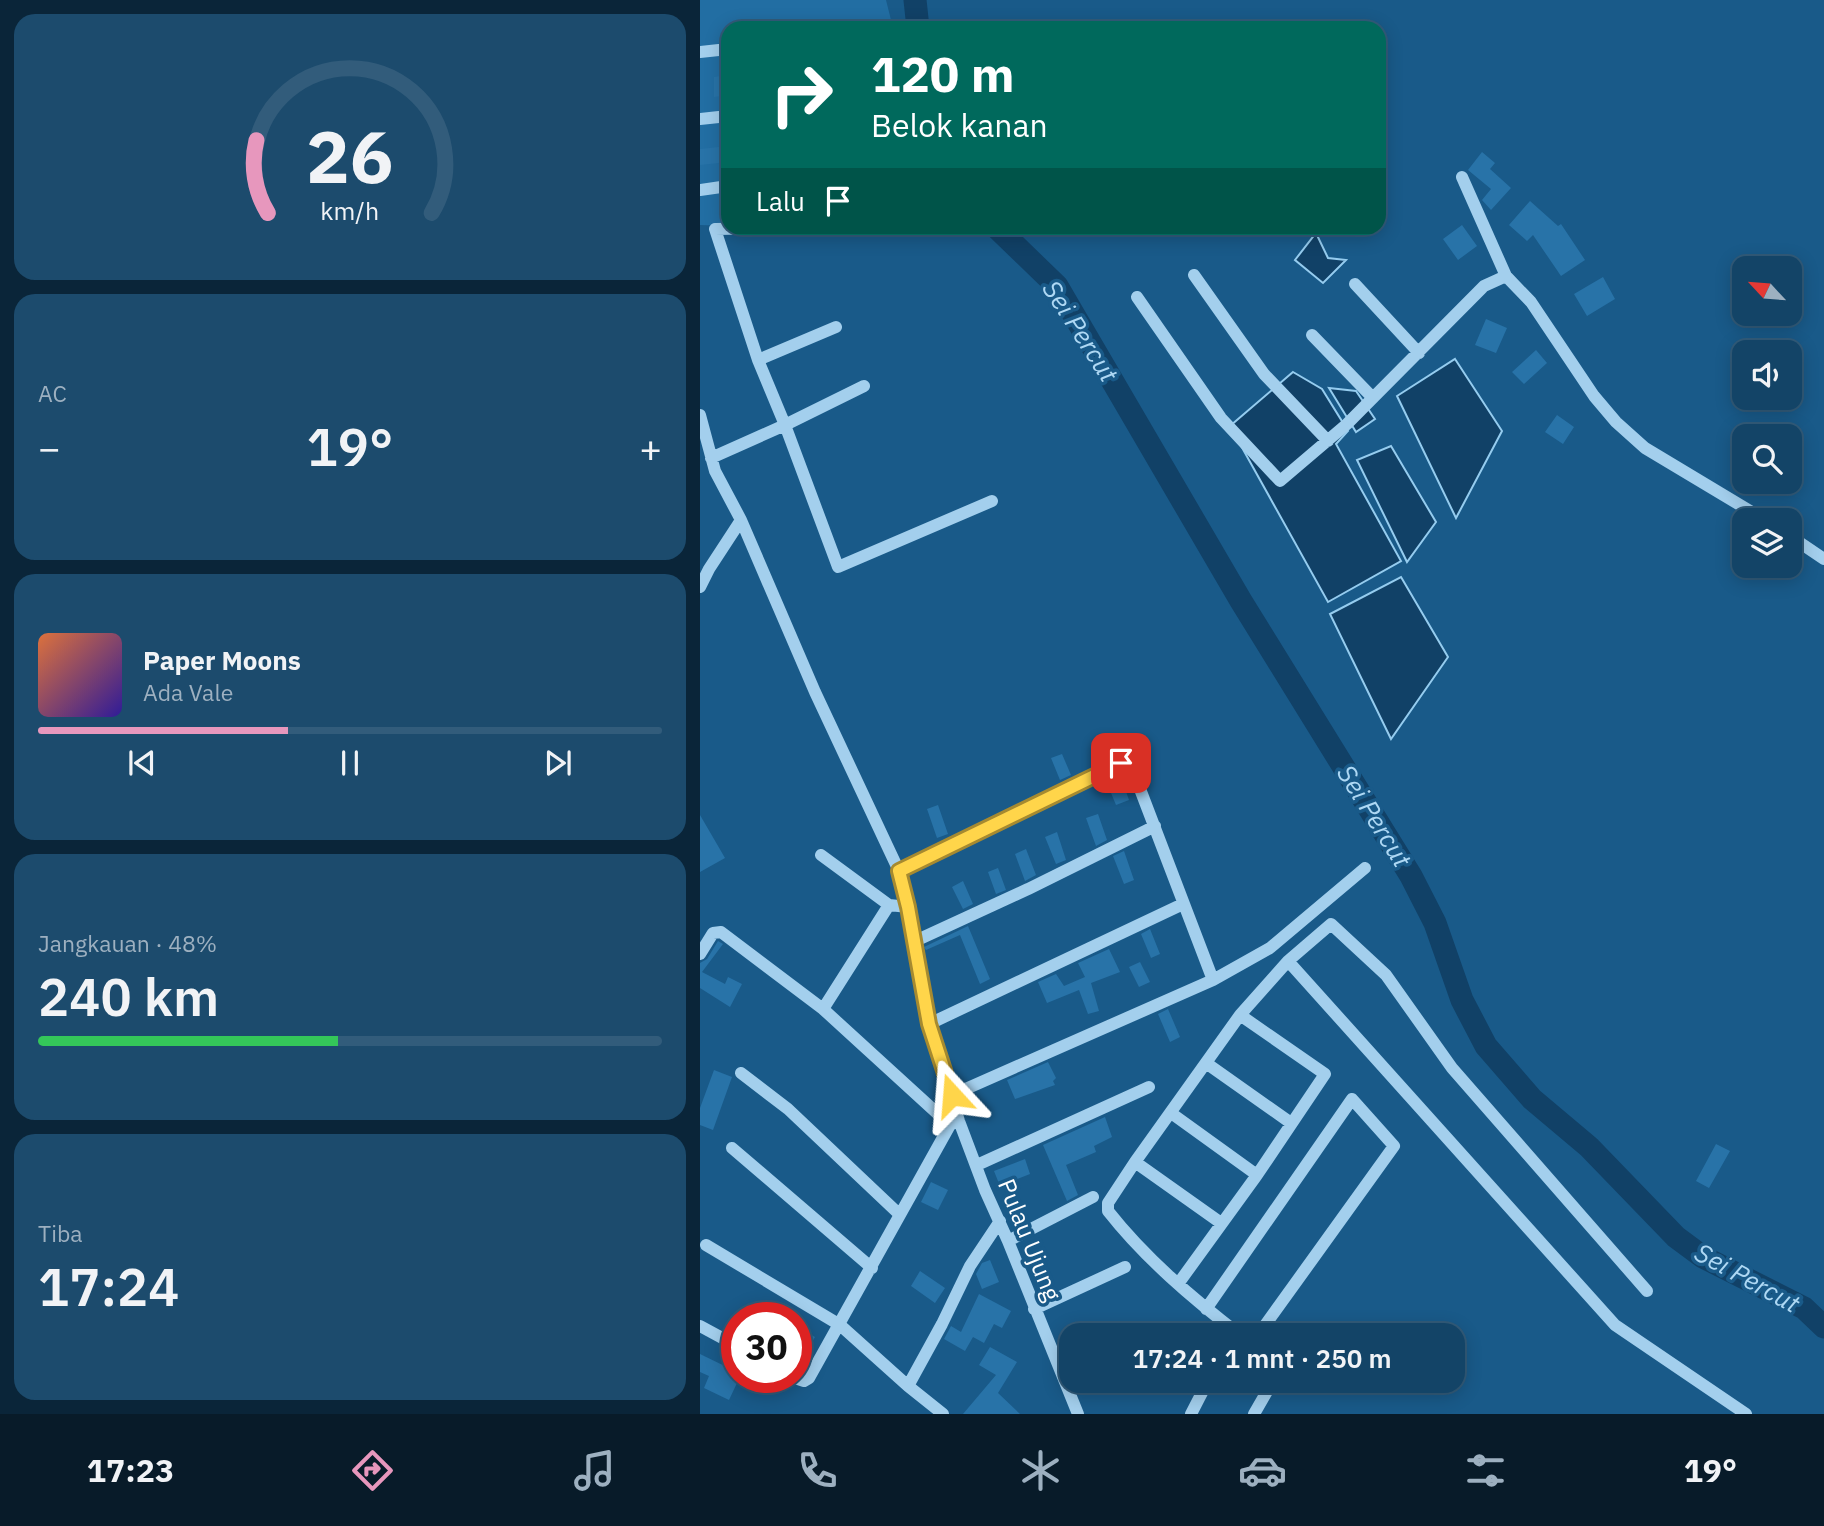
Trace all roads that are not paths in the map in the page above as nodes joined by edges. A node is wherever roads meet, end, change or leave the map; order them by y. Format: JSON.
{"nodes":[{"id":1,"x":721,"y":50,"type":"edge"},
{"id":2,"x":700,"y":52,"type":"edge"},
{"id":3,"x":721,"y":117,"type":"edge"},
{"id":4,"x":700,"y":119,"type":"edge"},
{"id":5,"x":1462,"y":177,"type":"dead end"},
{"id":6,"x":721,"y":187,"type":"edge"},
{"id":7,"x":700,"y":190,"type":"edge"},
{"id":8,"x":721,"y":229,"type":"edge"},
{"id":9,"x":1194,"y":275,"type":"dead end"},
{"id":10,"x":1506,"y":276,"type":"junction"},
{"id":11,"x":1355,"y":284,"type":"dead end"},
{"id":12,"x":1137,"y":297,"type":"dead end"},
{"id":13,"x":836,"y":327,"type":"dead end"},
{"id":14,"x":1312,"y":335,"type":"dead end"},
{"id":15,"x":1419,"y":353,"type":"junction"},
{"id":16,"x":758,"y":360,"type":"junction"},
{"id":17,"x":864,"y":386,"type":"dead end"},
{"id":18,"x":1373,"y":398,"type":"junction"},
{"id":19,"x":700,"y":415,"type":"edge"},
{"id":20,"x":785,"y":425,"type":"junction"},
{"id":21,"x":1328,"y":441,"type":"junction"},
{"id":22,"x":711,"y":457,"type":"junction"},
{"id":23,"x":992,"y":501,"type":"dead end"},
{"id":24,"x":1745,"y":508,"type":"edge"},
{"id":25,"x":741,"y":520,"type":"junction"},
{"id":26,"x":1802,"y":544,"type":"edge"},
{"id":27,"x":1824,"y":559,"type":"edge"},
{"id":28,"x":700,"y":587,"type":"edge"},
{"id":29,"x":1155,"y":826,"type":"junction"},
{"id":30,"x":821,"y":855,"type":"dead end"},
{"id":31,"x":1365,"y":868,"type":"dead end"},
{"id":32,"x":899,"y":871,"type":"junction"},
{"id":33,"x":1183,"y":904,"type":"junction"},
{"id":34,"x":889,"y":905,"type":"junction"},
{"id":35,"x":908,"y":907,"type":"junction"},
{"id":36,"x":912,"y":942,"type":"junction"},
{"id":37,"x":700,"y":954,"type":"edge"},
{"id":38,"x":1288,"y":961,"type":"junction"},
{"id":39,"x":1213,"y":980,"type":"junction"},
{"id":40,"x":823,"y":1009,"type":"junction"},
{"id":41,"x":1240,"y":1015,"type":"junction"},
{"id":42,"x":929,"y":1024,"type":"junction"},
{"id":43,"x":1206,"y":1063,"type":"junction"},
{"id":44,"x":741,"y":1073,"type":"dead end"},
{"id":45,"x":1149,"y":1087,"type":"dead end"},
{"id":46,"x":952,"y":1095,"type":"junction"},
{"id":47,"x":1171,"y":1113,"type":"junction"},
{"id":48,"x":954,"y":1123,"type":"junction"},
{"id":49,"x":1291,"y":1123,"type":"junction"},
{"id":50,"x":732,"y":1149,"type":"dead end"},
{"id":51,"x":1135,"y":1162,"type":"junction"},
{"id":52,"x":977,"y":1166,"type":"junction"},
{"id":53,"x":1257,"y":1175,"type":"junction"},
{"id":54,"x":1093,"y":1197,"type":"dead end"},
{"id":55,"x":900,"y":1214,"type":"junction"},
{"id":56,"x":1000,"y":1222,"type":"junction"},
{"id":57,"x":1221,"y":1223,"type":"junction"},
{"id":58,"x":1009,"y":1241,"type":"junction"},
{"id":59,"x":706,"y":1245,"type":"dead end"},
{"id":60,"x":1125,"y":1267,"type":"dead end"},
{"id":61,"x":872,"y":1268,"type":"junction"},
{"id":62,"x":1178,"y":1284,"type":"junction"},
{"id":63,"x":1647,"y":1291,"type":"dead end"},
{"id":64,"x":1034,"y":1309,"type":"junction"},
{"id":65,"x":1206,"y":1309,"type":"junction"},
{"id":66,"x":1224,"y":1323,"type":"edge"},
{"id":67,"x":1267,"y":1323,"type":"edge"},
{"id":68,"x":840,"y":1325,"type":"junction"},
{"id":69,"x":700,"y":1326,"type":"edge"},
{"id":70,"x":721,"y":1337,"type":"edge"},
{"id":71,"x":1059,"y":1361,"type":"edge"},
{"id":72,"x":812,"y":1373,"type":"edge"},
{"id":73,"x":908,"y":1386,"type":"junction"},
{"id":74,"x":1072,"y":1393,"type":"edge"},
{"id":75,"x":1202,"y":1393,"type":"edge"},
{"id":76,"x":1266,"y":1393,"type":"edge"},
{"id":77,"x":943,"y":1414,"type":"edge"},
{"id":78,"x":1078,"y":1414,"type":"edge"},
{"id":79,"x":1191,"y":1414,"type":"edge"},
{"id":80,"x":1254,"y":1414,"type":"edge"},
{"id":81,"x":1746,"y":1414,"type":"edge"}],
"edges":[{"from":1,"to":2,"type":"street"},
{"from":3,"to":4,"type":"street"},
{"from":5,"to":10,"type":"street"},
{"from":6,"to":7,"type":"street"},
{"from":8,"to":16,"type":"street"},
{"from":9,"to":21,"type":"street"},
{"from":10,"to":15,"type":"street"},
{"from":10,"to":24,"type":"street"},
{"from":11,"to":15,"type":"street"},
{"from":12,"to":21,"type":"street"},
{"from":13,"to":16,"type":"street"},
{"from":14,"to":18,"type":"street"},
{"from":15,"to":18,"type":"street"},
{"from":16,"to":20,"type":"street"},
{"from":17,"to":20,"type":"street"},
{"from":18,"to":21,"type":"street"},
{"from":19,"to":22,"type":"street","name":"Pulau Ujung"},
{"from":20,"to":22,"type":"street"},
{"from":20,"to":23,"type":"street"},
{"from":22,"to":25,"type":"street","name":"Pulau Ujung"},
{"from":25,"to":28,"type":"street"},
{"from":25,"to":32,"type":"street","name":"Pulau Ujung"},
{"from":26,"to":27,"type":"street"},
{"from":29,"to":32,"type":"street"},
{"from":29,"to":33,"type":"street"},
{"from":29,"to":36,"type":"street"},
{"from":30,"to":34,"type":"street"},
{"from":31,"to":39,"type":"street"},
{"from":32,"to":35,"type":"street","name":"Pulau Ujung"},
{"from":33,"to":39,"type":"street"},
{"from":33,"to":42,"type":"street"},
{"from":34,"to":35,"type":"street"},
{"from":34,"to":40,"type":"street"},
{"from":35,"to":36,"type":"street","name":"Pulau Ujung"},
{"from":36,"to":42,"type":"street","name":"Pulau Ujung"},
{"from":37,"to":40,"type":"street"},
{"from":38,"to":41,"type":"street"},
{"from":38,"to":63,"type":"street"},
{"from":38,"to":81,"type":"street"},
{"from":39,"to":46,"type":"street"},
{"from":40,"to":48,"type":"street"},
{"from":41,"to":43,"type":"street"},
{"from":41,"to":49,"type":"street"},
{"from":42,"to":46,"type":"street","name":"Pulau Ujung"},
{"from":43,"to":47,"type":"street"},
{"from":43,"to":49,"type":"street"},
{"from":44,"to":55,"type":"street"},
{"from":45,"to":52,"type":"street"},
{"from":46,"to":48,"type":"street","name":"Pulau Ujung"},
{"from":47,"to":51,"type":"street"},
{"from":47,"to":53,"type":"street"},
{"from":48,"to":52,"type":"street","name":"Pulau Ujung"},
{"from":48,"to":55,"type":"street"},
{"from":49,"to":53,"type":"street"},
{"from":50,"to":61,"type":"street"},
{"from":51,"to":57,"type":"street"},
{"from":51,"to":62,"type":"street"},
{"from":52,"to":56,"type":"street","name":"Pulau Ujung"},
{"from":53,"to":57,"type":"street"},
{"from":54,"to":58,"type":"street"},
{"from":55,"to":61,"type":"street"},
{"from":56,"to":58,"type":"street","name":"Pulau Ujung"},
{"from":56,"to":73,"type":"street"},
{"from":57,"to":62,"type":"street"},
{"from":58,"to":64,"type":"street","name":"Pulau Ujung"},
{"from":59,"to":68,"type":"street"},
{"from":60,"to":64,"type":"street"},
{"from":61,"to":68,"type":"street"},
{"from":62,"to":65,"type":"street"},
{"from":64,"to":71,"type":"street","name":"Pulau Ujung"},
{"from":65,"to":66,"type":"street"},
{"from":65,"to":67,"type":"street"},
{"from":68,"to":72,"type":"street"},
{"from":68,"to":73,"type":"street"},
{"from":69,"to":70,"type":"street"},
{"from":73,"to":77,"type":"street"},
{"from":74,"to":78,"type":"street","name":"Pulau Ujung"},
{"from":75,"to":79,"type":"street"},
{"from":76,"to":80,"type":"street"}]}
